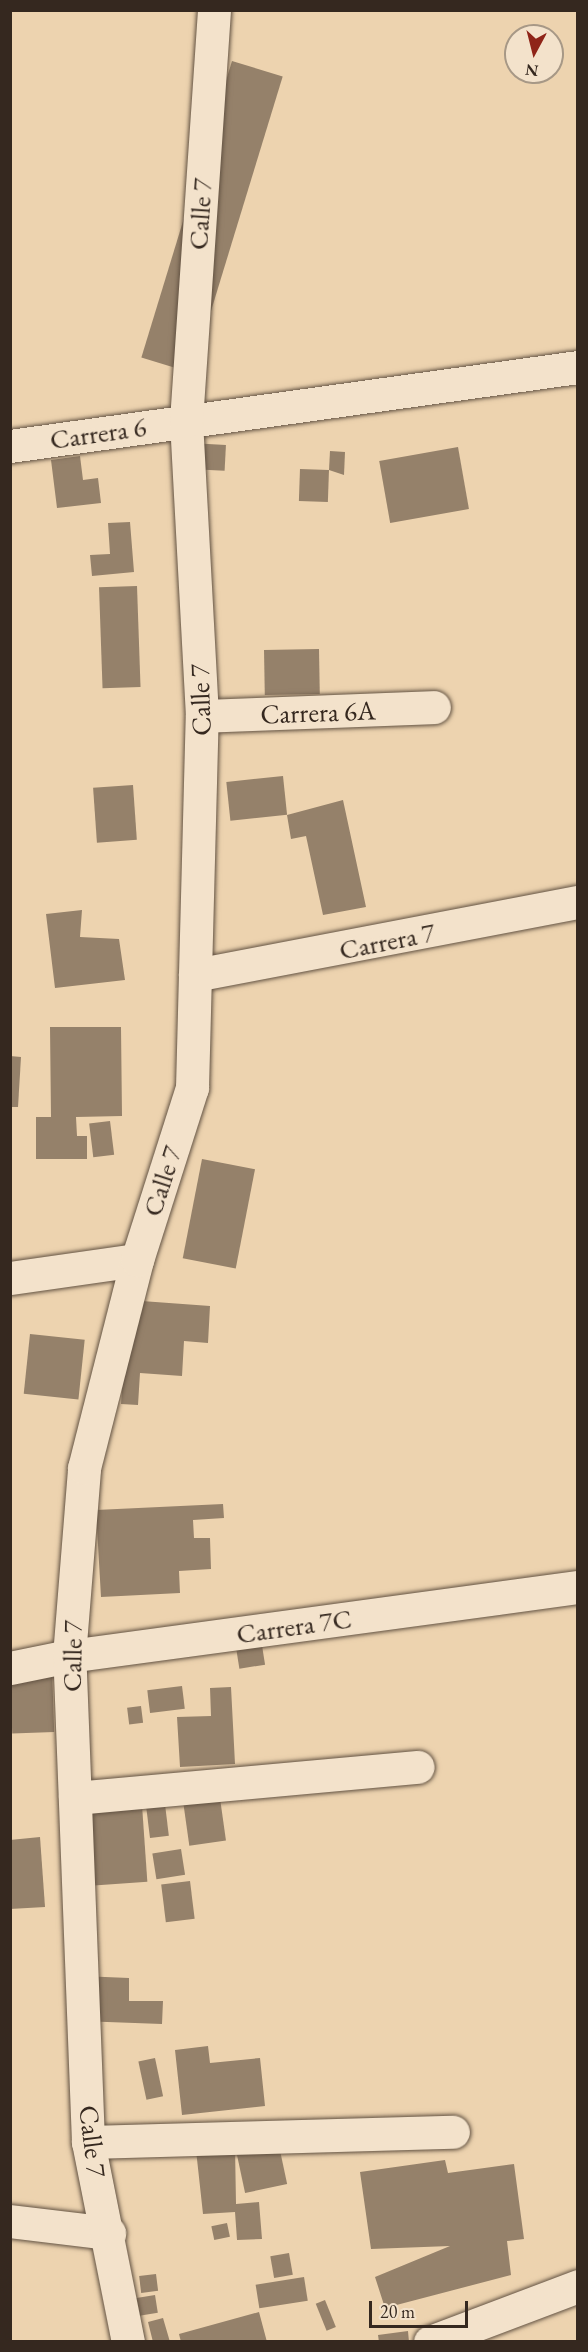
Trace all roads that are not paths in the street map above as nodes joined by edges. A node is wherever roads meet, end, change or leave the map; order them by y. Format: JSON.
{"nodes":[{"id":1,"x":214,"y":10,"type":"edge"},
{"id":2,"x":578,"y":367,"type":"edge"},
{"id":3,"x":186,"y":421,"type":"junction"},
{"id":4,"x":10,"y":446,"type":"edge"},
{"id":5,"x":434,"y":707,"type":"dead end"},
{"id":6,"x":202,"y":716,"type":"junction"},
{"id":7,"x":578,"y":902,"type":"edge"},
{"id":8,"x":195,"y":975,"type":"junction"},
{"id":9,"x":137,"y":1260,"type":"junction"},
{"id":10,"x":10,"y":1278,"type":"edge"},
{"id":11,"x":578,"y":1587,"type":"edge"},
{"id":12,"x":69,"y":1656,"type":"junction"},
{"id":13,"x":10,"y":1668,"type":"edge"},
{"id":14,"x":418,"y":1767,"type":"dead end"},
{"id":15,"x":75,"y":1798,"type":"junction"},
{"id":16,"x":453,"y":2132,"type":"dead end"},
{"id":17,"x":88,"y":2142,"type":"junction"},
{"id":18,"x":10,"y":2221,"type":"edge"},
{"id":19,"x":109,"y":2234,"type":"junction"},
{"id":20,"x":578,"y":2286,"type":"edge"},
{"id":21,"x":128,"y":2342,"type":"edge"},
{"id":22,"x":430,"y":2342,"type":"edge"}],
"edges":[{"from":1,"to":3,"type":"street","name":"Calle 7"},
{"from":2,"to":3,"type":"street","name":"Carrera 6"},
{"from":3,"to":4,"type":"street","name":"Carrera 6"},
{"from":3,"to":6,"type":"street","name":"Calle 7"},
{"from":5,"to":6,"type":"street","name":"Carrera 6A"},
{"from":6,"to":8,"type":"street","name":"Calle 7"},
{"from":7,"to":8,"type":"street","name":"Carrera 7"},
{"from":8,"to":9,"type":"street","name":"Calle 7"},
{"from":9,"to":10,"type":"street"},
{"from":9,"to":12,"type":"street","name":"Calle 7"},
{"from":11,"to":12,"type":"street","name":"Carrera 7C"},
{"from":12,"to":13,"type":"street","name":"Carrera 7C"},
{"from":12,"to":15,"type":"street","name":"Calle 7"},
{"from":14,"to":15,"type":"street"},
{"from":15,"to":17,"type":"street","name":"Calle 7"},
{"from":16,"to":17,"type":"street"},
{"from":17,"to":19,"type":"street","name":"Calle 7"},
{"from":18,"to":19,"type":"street"},
{"from":19,"to":21,"type":"street","name":"Calle 7"},
{"from":20,"to":22,"type":"street"}]}
